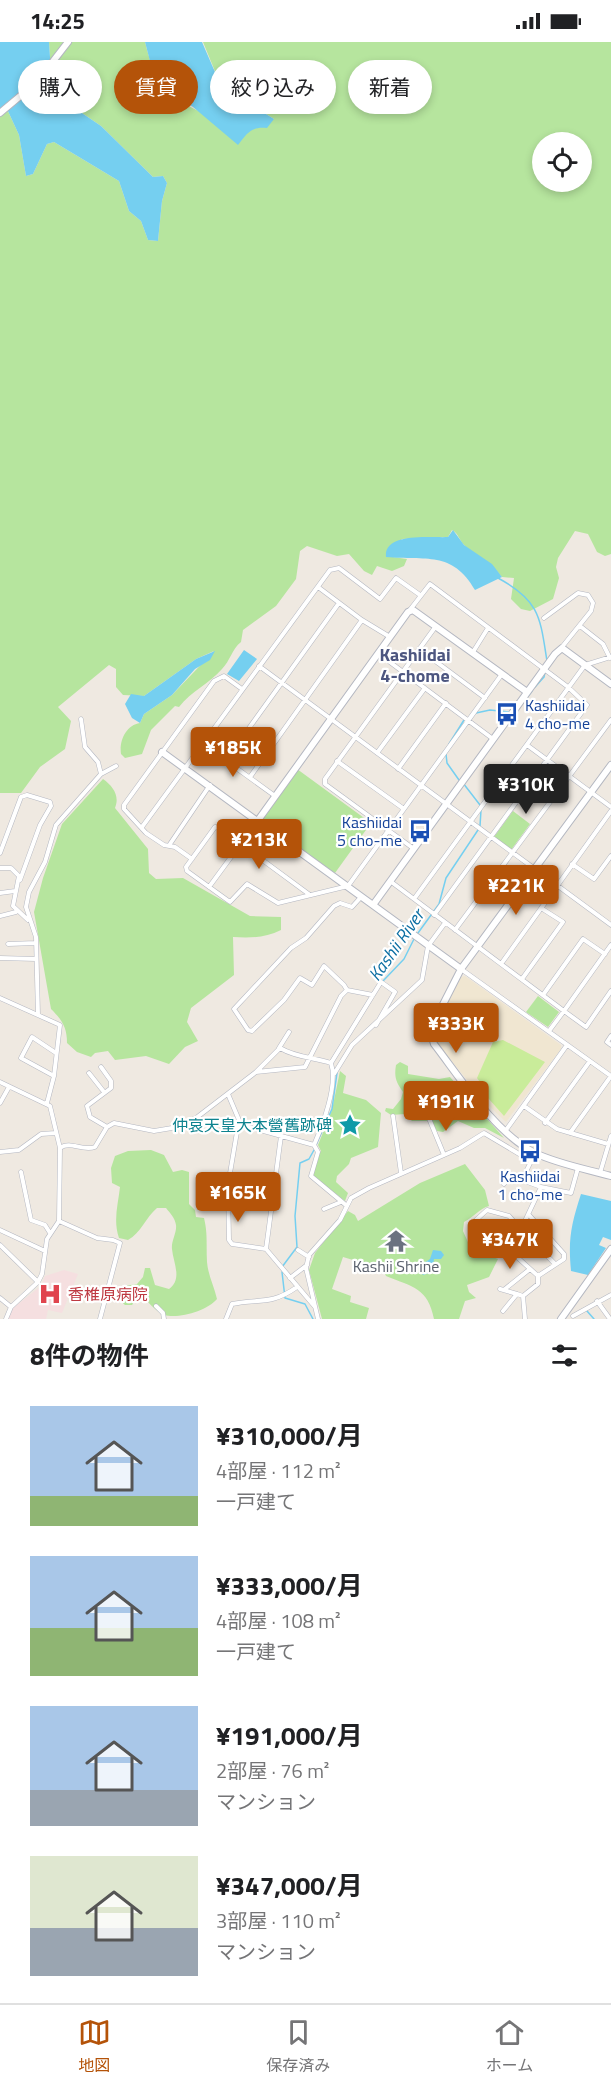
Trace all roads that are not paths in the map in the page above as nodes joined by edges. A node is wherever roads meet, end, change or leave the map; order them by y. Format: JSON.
{"nodes":[{"id":1,"x":68,"y":42,"type":"edge"},
{"id":2,"x":0,"y":113,"type":"edge"},
{"id":3,"x":318,"y":587,"type":"junction"},
{"id":4,"x":420,"y":595,"type":"junction"},
{"id":5,"x":339,"y":603,"type":"junction"},
{"id":6,"x":408,"y":612,"type":"junction"},
{"id":7,"x":544,"y":618,"type":"dead end"},
{"id":8,"x":362,"y":620,"type":"junction"},
{"id":9,"x":436,"y":625,"type":"junction"},
{"id":10,"x":580,"y":626,"type":"junction"},
{"id":11,"x":488,"y":628,"type":"junction"},
{"id":12,"x":390,"y":637,"type":"junction"},
{"id":13,"x":562,"y":648,"type":"junction"},
{"id":14,"x":419,"y":649,"type":"junction"},
{"id":15,"x":472,"y":652,"type":"junction"},
{"id":16,"x":379,"y":654,"type":"junction"},
{"id":17,"x":610,"y":657,"type":"edge"},
{"id":18,"x":585,"y":665,"type":"junction"},
{"id":19,"x":259,"y":666,"type":"junction"},
{"id":20,"x":544,"y":669,"type":"junction"},
{"id":21,"x":402,"y":671,"type":"junction"},
{"id":22,"x":502,"y":674,"type":"junction"},
{"id":23,"x":282,"y":683,"type":"junction"},
{"id":24,"x":611,"y":684,"type":"edge"},
{"id":25,"x":568,"y":687,"type":"junction"},
{"id":26,"x":425,"y":688,"type":"junction"},
{"id":27,"x":242,"y":689,"type":"junction"},
{"id":28,"x":527,"y":692,"type":"junction"},
{"id":29,"x":485,"y":698,"type":"junction"},
{"id":30,"x":305,"y":701,"type":"junction"},
{"id":31,"x":446,"y":703,"type":"junction"},
{"id":32,"x":81,"y":719,"type":"dead end"},
{"id":33,"x":331,"y":719,"type":"junction"},
{"id":34,"x":469,"y":720,"type":"junction"},
{"id":35,"x":611,"y":720,"type":"edge"},
{"id":36,"x":354,"y":737,"type":"junction"},
{"id":37,"x":493,"y":739,"type":"junction"},
{"id":38,"x":203,"y":744,"type":"junction"},
{"id":39,"x":527,"y":745,"type":"junction"},
{"id":40,"x":162,"y":752,"type":"junction"},
{"id":41,"x":377,"y":753,"type":"junction"},
{"id":42,"x":226,"y":760,"type":"junction"},
{"id":43,"x":548,"y":760,"type":"junction"},
{"id":44,"x":337,"y":761,"type":"junction"},
{"id":45,"x":611,"y":765,"type":"edge"},
{"id":46,"x":116,"y":766,"type":"dead end"},
{"id":47,"x":185,"y":768,"type":"junction"},
{"id":48,"x":398,"y":769,"type":"junction"},
{"id":49,"x":101,"y":774,"type":"junction"},
{"id":50,"x":568,"y":775,"type":"junction"},
{"id":51,"x":250,"y":777,"type":"junction"},
{"id":52,"x":210,"y":785,"type":"junction"},
{"id":53,"x":420,"y":785,"type":"junction"},
{"id":54,"x":591,"y":792,"type":"junction"},
{"id":55,"x":275,"y":796,"type":"junction"},
{"id":56,"x":446,"y":804,"type":"junction"},
{"id":57,"x":404,"y":809,"type":"junction"},
{"id":58,"x":611,"y":809,"type":"edge"},
{"id":59,"x":257,"y":822,"type":"junction"},
{"id":60,"x":471,"y":822,"type":"junction"},
{"id":61,"x":142,"y":827,"type":"junction"},
{"id":62,"x":388,"y":831,"type":"junction"},
{"id":63,"x":2,"y":838,"type":"edge"},
{"id":64,"x":491,"y":838,"type":"junction"},
{"id":65,"x":170,"y":844,"type":"junction"},
{"id":66,"x":241,"y":844,"type":"junction"},
{"id":67,"x":414,"y":849,"type":"junction"},
{"id":68,"x":0,"y":853,"type":"edge"},
{"id":69,"x":511,"y":853,"type":"junction"},
{"id":70,"x":611,"y":856,"type":"edge"},
{"id":71,"x":192,"y":859,"type":"junction"},
{"id":72,"x":573,"y":864,"type":"junction"},
{"id":73,"x":0,"y":868,"type":"edge"},
{"id":74,"x":534,"y":870,"type":"junction"},
{"id":75,"x":20,"y":880,"type":"junction"},
{"id":76,"x":390,"y":881,"type":"junction"},
{"id":77,"x":557,"y":885,"type":"junction"},
{"id":78,"x":348,"y":886,"type":"junction"},
{"id":79,"x":209,"y":887,"type":"junction"},
{"id":80,"x":15,"y":891,"type":"junction"},
{"id":81,"x":0,"y":893,"type":"edge"},
{"id":82,"x":310,"y":895,"type":"junction"},
{"id":83,"x":361,"y":896,"type":"junction"},
{"id":84,"x":414,"y":899,"type":"junction"},
{"id":85,"x":373,"y":905,"type":"junction"},
{"id":86,"x":541,"y":908,"type":"junction"},
{"id":87,"x":16,"y":912,"type":"junction"},
{"id":88,"x":434,"y":915,"type":"junction"},
{"id":89,"x":0,"y":916,"type":"edge"},
{"id":90,"x":29,"y":920,"type":"junction"},
{"id":91,"x":445,"y":923,"type":"junction"},
{"id":92,"x":611,"y":925,"type":"edge"},
{"id":93,"x":455,"y":930,"type":"junction"},
{"id":94,"x":36,"y":943,"type":"junction"},
{"id":95,"x":8,"y":944,"type":"dead end"},
{"id":96,"x":611,"y":945,"type":"edge"},
{"id":97,"x":428,"y":946,"type":"junction"},
{"id":98,"x":478,"y":947,"type":"junction"},
{"id":99,"x":605,"y":954,"type":"junction"},
{"id":100,"x":0,"y":958,"type":"edge"},
{"id":101,"x":36,"y":958,"type":"junction"},
{"id":102,"x":501,"y":964,"type":"junction"},
{"id":103,"x":461,"y":969,"type":"junction"},
{"id":104,"x":522,"y":979,"type":"junction"},
{"id":105,"x":346,"y":990,"type":"junction"},
{"id":106,"x":611,"y":991,"type":"edge"},
{"id":107,"x":373,"y":995,"type":"junction"},
{"id":108,"x":543,"y":995,"type":"junction"},
{"id":109,"x":0,"y":999,"type":"edge"},
{"id":110,"x":564,"y":1011,"type":"junction"},
{"id":111,"x":38,"y":1015,"type":"junction"},
{"id":112,"x":376,"y":1025,"type":"junction"},
{"id":113,"x":549,"y":1031,"type":"junction"},
{"id":114,"x":289,"y":1032,"type":"dead end"},
{"id":115,"x":611,"y":1036,"type":"edge"},
{"id":116,"x":567,"y":1045,"type":"junction"},
{"id":117,"x":611,"y":1045,"type":"edge"},
{"id":118,"x":279,"y":1049,"type":"junction"},
{"id":119,"x":56,"y":1053,"type":"junction"},
{"id":120,"x":310,"y":1056,"type":"junction"},
{"id":121,"x":590,"y":1061,"type":"junction"},
{"id":122,"x":331,"y":1063,"type":"junction"},
{"id":123,"x":101,"y":1067,"type":"dead end"},
{"id":124,"x":256,"y":1072,"type":"junction"},
{"id":125,"x":89,"y":1073,"type":"dead end"},
{"id":126,"x":334,"y":1074,"type":"junction"},
{"id":127,"x":54,"y":1076,"type":"junction"},
{"id":128,"x":611,"y":1076,"type":"edge"},
{"id":129,"x":0,"y":1082,"type":"edge"},
{"id":130,"x":9,"y":1087,"type":"junction"},
{"id":131,"x":104,"y":1092,"type":"junction"},
{"id":132,"x":228,"y":1094,"type":"junction"},
{"id":133,"x":0,"y":1103,"type":"edge"},
{"id":134,"x":47,"y":1103,"type":"junction"},
{"id":135,"x":524,"y":1106,"type":"junction"},
{"id":136,"x":393,"y":1116,"type":"dead end"},
{"id":137,"x":428,"y":1116,"type":"dead end"},
{"id":138,"x":545,"y":1123,"type":"junction"},
{"id":139,"x":238,"y":1124,"type":"junction"},
{"id":140,"x":107,"y":1127,"type":"junction"},
{"id":141,"x":506,"y":1130,"type":"junction"},
{"id":142,"x":56,"y":1133,"type":"junction"},
{"id":143,"x":570,"y":1133,"type":"junction"},
{"id":144,"x":281,"y":1136,"type":"junction"},
{"id":145,"x":611,"y":1136,"type":"edge"},
{"id":146,"x":608,"y":1144,"type":"junction"},
{"id":147,"x":314,"y":1145,"type":"junction"},
{"id":148,"x":60,"y":1148,"type":"junction"},
{"id":149,"x":0,"y":1152,"type":"edge"},
{"id":150,"x":535,"y":1153,"type":"junction"},
{"id":151,"x":444,"y":1155,"type":"junction"},
{"id":152,"x":531,"y":1161,"type":"junction"},
{"id":153,"x":579,"y":1167,"type":"junction"},
{"id":154,"x":21,"y":1172,"type":"dead end"},
{"id":155,"x":402,"y":1173,"type":"junction"},
{"id":156,"x":600,"y":1173,"type":"junction"},
{"id":157,"x":611,"y":1176,"type":"edge"},
{"id":158,"x":522,"y":1180,"type":"junction"},
{"id":159,"x":504,"y":1184,"type":"dead end"},
{"id":160,"x":541,"y":1186,"type":"junction"},
{"id":161,"x":342,"y":1202,"type":"junction"},
{"id":162,"x":347,"y":1206,"type":"junction"},
{"id":163,"x":324,"y":1209,"type":"dead end"},
{"id":164,"x":529,"y":1215,"type":"junction"},
{"id":165,"x":59,"y":1221,"type":"junction"},
{"id":166,"x":516,"y":1224,"type":"junction"},
{"id":167,"x":0,"y":1230,"type":"edge"},
{"id":168,"x":50,"y":1233,"type":"junction"},
{"id":169,"x":0,"y":1245,"type":"edge"},
{"id":170,"x":611,"y":1249,"type":"edge"},
{"id":171,"x":266,"y":1250,"type":"junction"},
{"id":172,"x":298,"y":1250,"type":"dead end"},
{"id":173,"x":45,"y":1251,"type":"junction"},
{"id":174,"x":309,"y":1257,"type":"junction"},
{"id":175,"x":555,"y":1264,"type":"junction"},
{"id":176,"x":307,"y":1265,"type":"junction"},
{"id":177,"x":530,"y":1269,"type":"junction"},
{"id":178,"x":538,"y":1276,"type":"junction"},
{"id":179,"x":290,"y":1278,"type":"junction"},
{"id":180,"x":38,"y":1282,"type":"junction"},
{"id":181,"x":297,"y":1287,"type":"junction"},
{"id":182,"x":517,"y":1294,"type":"junction"},
{"id":183,"x":611,"y":1295,"type":"edge"},
{"id":184,"x":523,"y":1296,"type":"junction"},
{"id":185,"x":0,"y":1298,"type":"edge"},
{"id":186,"x":597,"y":1301,"type":"junction"},
{"id":187,"x":156,"y":1306,"type":"dead end"},
{"id":188,"x":315,"y":1306,"type":"junction"},
{"id":189,"x":11,"y":1307,"type":"junction"},
{"id":190,"x":568,"y":1309,"type":"junction"},
{"id":191,"x":503,"y":1311,"type":"dead end"},
{"id":192,"x":575,"y":1317,"type":"edge"},
{"id":193,"x":6,"y":1319,"type":"edge"},
{"id":194,"x":100,"y":1319,"type":"edge"},
{"id":195,"x":164,"y":1319,"type":"edge"},
{"id":196,"x":226,"y":1319,"type":"edge"},
{"id":197,"x":318,"y":1319,"type":"edge"},
{"id":198,"x":525,"y":1319,"type":"edge"},
{"id":199,"x":561,"y":1319,"type":"edge"},
{"id":200,"x":610,"y":1319,"type":"edge"}],
"edges":[{"from":1,"to":2,"type":"street"},
{"from":3,"to":4,"type":"street"},
{"from":3,"to":5,"type":"street"},
{"from":3,"to":19,"type":"street"},
{"from":4,"to":6,"type":"street"},
{"from":4,"to":11,"type":"street"},
{"from":5,"to":8,"type":"street"},
{"from":5,"to":23,"type":"street"},
{"from":6,"to":9,"type":"street"},
{"from":6,"to":12,"type":"street"},
{"from":7,"to":10,"type":"street"},
{"from":8,"to":12,"type":"street"},
{"from":8,"to":30,"type":"street"},
{"from":9,"to":14,"type":"street"},
{"from":9,"to":15,"type":"street"},
{"from":10,"to":13,"type":"street"},
{"from":10,"to":17,"type":"street"},
{"from":11,"to":15,"type":"street"},
{"from":11,"to":20,"type":"street"},
{"from":12,"to":16,"type":"street"},
{"from":13,"to":18,"type":"street"},
{"from":13,"to":20,"type":"street"},
{"from":14,"to":21,"type":"street"},
{"from":14,"to":29,"type":"street"},
{"from":15,"to":22,"type":"street"},
{"from":16,"to":21,"type":"street"},
{"from":16,"to":33,"type":"street"},
{"from":17,"to":18,"type":"street"},
{"from":18,"to":24,"type":"street"},
{"from":18,"to":25,"type":"street"},
{"from":19,"to":23,"type":"street"},
{"from":19,"to":27,"type":"street"},
{"from":20,"to":25,"type":"street"},
{"from":20,"to":28,"type":"street"},
{"from":21,"to":26,"type":"street"},
{"from":21,"to":36,"type":"street"},
{"from":22,"to":28,"type":"street"},
{"from":22,"to":29,"type":"street"},
{"from":23,"to":30,"type":"street"},
{"from":23,"to":42,"type":"street"},
{"from":25,"to":39,"type":"street"},
{"from":25,"to":43,"type":"street"},
{"from":26,"to":31,"type":"street"},
{"from":26,"to":41,"type":"street"},
{"from":27,"to":38,"type":"street"},
{"from":27,"to":40,"type":"street"},
{"from":28,"to":37,"type":"street"},
{"from":29,"to":34,"type":"street"},
{"from":30,"to":33,"type":"street"},
{"from":30,"to":51,"type":"street"},
{"from":31,"to":34,"type":"street"},
{"from":31,"to":48,"type":"street"},
{"from":32,"to":49,"type":"street"},
{"from":33,"to":36,"type":"street"},
{"from":33,"to":55,"type":"street"},
{"from":34,"to":37,"type":"street"},
{"from":34,"to":53,"type":"street"},
{"from":35,"to":50,"type":"street"},
{"from":36,"to":41,"type":"street"},
{"from":36,"to":44,"type":"street"},
{"from":37,"to":56,"type":"street"},
{"from":38,"to":42,"type":"street"},
{"from":38,"to":47,"type":"street"},
{"from":39,"to":43,"type":"street"},
{"from":39,"to":60,"type":"street"},
{"from":40,"to":47,"type":"street"},
{"from":40,"to":61,"type":"street"},
{"from":41,"to":48,"type":"street"},
{"from":42,"to":51,"type":"street"},
{"from":43,"to":50,"type":"street"},
{"from":43,"to":64,"type":"street"},
{"from":44,"to":57,"type":"street"},
{"from":44,"to":62,"type":"street"},
{"from":45,"to":54,"type":"street"},
{"from":46,"to":49,"type":"street"},
{"from":47,"to":52,"type":"street"},
{"from":47,"to":61,"type":"street"},
{"from":48,"to":53,"type":"street"},
{"from":49,"to":90,"type":"street"},
{"from":50,"to":54,"type":"street"},
{"from":50,"to":69,"type":"street"},
{"from":51,"to":55,"type":"street"},
{"from":52,"to":59,"type":"street"},
{"from":52,"to":65,"type":"street"},
{"from":53,"to":56,"type":"street"},
{"from":53,"to":57,"type":"street"},
{"from":54,"to":58,"type":"street"},
{"from":54,"to":74,"type":"street"},
{"from":55,"to":59,"type":"street"},
{"from":56,"to":60,"type":"street"},
{"from":56,"to":67,"type":"street"},
{"from":57,"to":62,"type":"street"},
{"from":58,"to":72,"type":"street"},
{"from":59,"to":66,"type":"street"},
{"from":59,"to":78,"type":"street"},
{"from":60,"to":64,"type":"street"},
{"from":60,"to":84,"type":"street"},
{"from":61,"to":65,"type":"street"},
{"from":62,"to":67,"type":"street"},
{"from":62,"to":78,"type":"street"},
{"from":63,"to":68,"type":"street"},
{"from":63,"to":75,"type":"street"},
{"from":64,"to":69,"type":"street"},
{"from":64,"to":88,"type":"street"},
{"from":65,"to":71,"type":"street"},
{"from":66,"to":71,"type":"street"},
{"from":66,"to":79,"type":"street"},
{"from":66,"to":82,"type":"street"},
{"from":67,"to":76,"type":"street"},
{"from":69,"to":74,"type":"street"},
{"from":69,"to":93,"type":"street"},
{"from":70,"to":72,"type":"street"},
{"from":71,"to":79,"type":"street"},
{"from":72,"to":77,"type":"street"},
{"from":73,"to":75,"type":"street"},
{"from":74,"to":77,"type":"street"},
{"from":74,"to":98,"type":"street"},
{"from":75,"to":80,"type":"street"},
{"from":76,"to":84,"type":"street"},
{"from":76,"to":85,"type":"street"},
{"from":77,"to":86,"type":"street"},
{"from":77,"to":92,"type":"street"},
{"from":78,"to":82,"type":"street"},
{"from":78,"to":83,"type":"street"},
{"from":79,"to":82,"type":"street"},
{"from":80,"to":81,"type":"street"},
{"from":80,"to":87,"type":"street"},
{"from":83,"to":85,"type":"street"},
{"from":83,"to":105,"type":"street"},
{"from":84,"to":88,"type":"street"},
{"from":85,"to":97,"type":"street"},
{"from":86,"to":102,"type":"street"},
{"from":86,"to":104,"type":"street"},
{"from":87,"to":89,"type":"street"},
{"from":87,"to":90,"type":"street"},
{"from":88,"to":91,"type":"street"},
{"from":90,"to":94,"type":"street"},
{"from":91,"to":93,"type":"street"},
{"from":91,"to":97,"type":"street"},
{"from":93,"to":98,"type":"street"},
{"from":94,"to":95,"type":"street"},
{"from":94,"to":101,"type":"street"},
{"from":96,"to":99,"type":"street"},
{"from":97,"to":103,"type":"street"},
{"from":97,"to":112,"type":"street"},
{"from":98,"to":102,"type":"street"},
{"from":98,"to":103,"type":"street"},
{"from":99,"to":108,"type":"street"},
{"from":99,"to":110,"type":"street"},
{"from":100,"to":101,"type":"street"},
{"from":101,"to":111,"type":"street"},
{"from":102,"to":104,"type":"street"},
{"from":103,"to":113,"type":"street"},
{"from":103,"to":141,"type":"street"},
{"from":104,"to":108,"type":"street"},
{"from":105,"to":107,"type":"street"},
{"from":105,"to":120,"type":"street"},
{"from":106,"to":110,"type":"street"},
{"from":107,"to":112,"type":"street"},
{"from":107,"to":122,"type":"street"},
{"from":108,"to":110,"type":"street"},
{"from":109,"to":111,"type":"street"},
{"from":110,"to":113,"type":"street"},
{"from":111,"to":119,"type":"street"},
{"from":112,"to":126,"type":"street"},
{"from":113,"to":116,"type":"street"},
{"from":114,"to":118,"type":"street"},
{"from":115,"to":117,"type":"street"},
{"from":116,"to":121,"type":"street"},
{"from":116,"to":135,"type":"street"},
{"from":118,"to":120,"type":"street"},
{"from":118,"to":124,"type":"street"},
{"from":119,"to":127,"type":"street"},
{"from":119,"to":127,"type":"street"},
{"from":120,"to":122,"type":"street"},
{"from":120,"to":124,"type":"street"},
{"from":121,"to":128,"type":"street"},
{"from":121,"to":138,"type":"street"},
{"from":122,"to":126,"type":"street"},
{"from":123,"to":131,"type":"street"},
{"from":124,"to":132,"type":"street"},
{"from":125,"to":131,"type":"street"},
{"from":126,"to":147,"type":"street"},
{"from":127,"to":134,"type":"street"},
{"from":128,"to":143,"type":"street"},
{"from":129,"to":130,"type":"street"},
{"from":130,"to":133,"type":"street"},
{"from":130,"to":134,"type":"street"},
{"from":131,"to":140,"type":"street"},
{"from":132,"to":139,"type":"street"},
{"from":132,"to":140,"type":"street"},
{"from":134,"to":142,"type":"street"},
{"from":135,"to":138,"type":"street"},
{"from":135,"to":141,"type":"street"},
{"from":136,"to":155,"type":"street"},
{"from":137,"to":151,"type":"street"},
{"from":138,"to":143,"type":"street"},
{"from":139,"to":144,"type":"street"},
{"from":139,"to":171,"type":"street"},
{"from":140,"to":148,"type":"street"},
{"from":141,"to":150,"type":"street"},
{"from":142,"to":148,"type":"street"},
{"from":142,"to":149,"type":"street"},
{"from":143,"to":146,"type":"street"},
{"from":144,"to":147,"type":"street"},
{"from":144,"to":171,"type":"street"},
{"from":145,"to":146,"type":"street"},
{"from":146,"to":156,"type":"street"},
{"from":147,"to":161,"type":"street"},
{"from":148,"to":165,"type":"street"},
{"from":150,"to":152,"type":"street"},
{"from":150,"to":153,"type":"street"},
{"from":151,"to":152,"type":"street"},
{"from":151,"to":155,"type":"street"},
{"from":152,"to":158,"type":"street"},
{"from":153,"to":156,"type":"street"},
{"from":153,"to":160,"type":"street"},
{"from":154,"to":168,"type":"street"},
{"from":155,"to":162,"type":"street"},
{"from":156,"to":157,"type":"street"},
{"from":158,"to":159,"type":"street"},
{"from":158,"to":160,"type":"street"},
{"from":160,"to":164,"type":"street"},
{"from":161,"to":162,"type":"street"},
{"from":161,"to":163,"type":"street"},
{"from":162,"to":174,"type":"street"},
{"from":164,"to":166,"type":"street"},
{"from":164,"to":175,"type":"street"},
{"from":165,"to":168,"type":"street"},
{"from":165,"to":194,"type":"street"},
{"from":166,"to":175,"type":"street"},
{"from":166,"to":177,"type":"street"},
{"from":167,"to":173,"type":"street"},
{"from":168,"to":173,"type":"street"},
{"from":169,"to":180,"type":"street"},
{"from":170,"to":190,"type":"street"},
{"from":171,"to":179,"type":"street"},
{"from":172,"to":174,"type":"street"},
{"from":173,"to":180,"type":"street"},
{"from":174,"to":176,"type":"street"},
{"from":175,"to":178,"type":"street"},
{"from":176,"to":179,"type":"street"},
{"from":176,"to":188,"type":"street"},
{"from":177,"to":178,"type":"street"},
{"from":177,"to":182,"type":"street"},
{"from":178,"to":184,"type":"street"},
{"from":179,"to":181,"type":"street"},
{"from":180,"to":189,"type":"street"},
{"from":181,"to":188,"type":"street"},
{"from":181,"to":196,"type":"street"},
{"from":182,"to":184,"type":"street"},
{"from":182,"to":191,"type":"street"},
{"from":183,"to":186,"type":"street"},
{"from":184,"to":198,"type":"street"},
{"from":185,"to":189,"type":"street"},
{"from":186,"to":192,"type":"street"},
{"from":186,"to":200,"type":"street"},
{"from":187,"to":195,"type":"street"},
{"from":188,"to":197,"type":"street"},
{"from":189,"to":193,"type":"street"},
{"from":190,"to":192,"type":"street"},
{"from":190,"to":199,"type":"street"}]}
